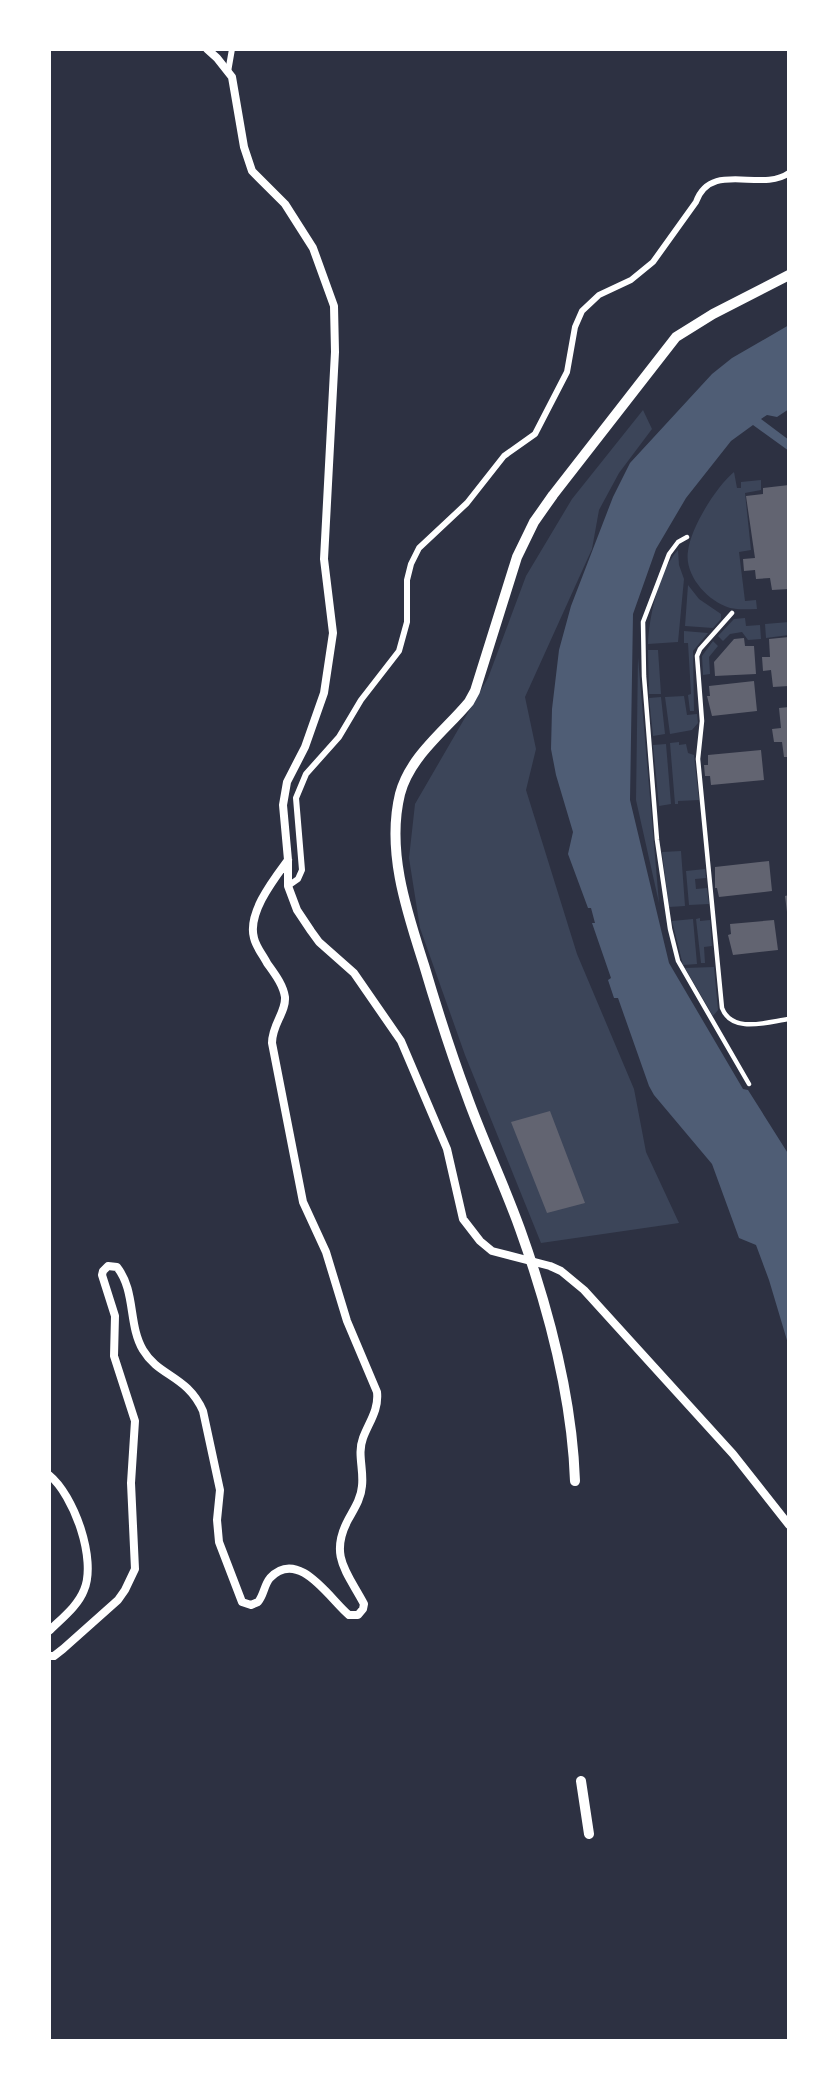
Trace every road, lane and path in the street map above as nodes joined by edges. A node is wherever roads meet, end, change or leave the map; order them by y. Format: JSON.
{"nodes":[{"id":1,"x":207,"y":49,"type":"edge"},
{"id":2,"x":232,"y":49,"type":"edge"},
{"id":3,"x":228,"y":72,"type":"junction"},
{"id":4,"x":789,"y":173,"type":"edge"},
{"id":5,"x":789,"y":275,"type":"edge"},
{"id":6,"x":687,"y":537,"type":"dead end"},
{"id":7,"x":732,"y":613,"type":"dead end"},
{"id":8,"x":288,"y":860,"type":"junction"},
{"id":9,"x":288,"y":886,"type":"junction"},
{"id":10,"x":789,"y":1019,"type":"edge"},
{"id":11,"x":749,"y":1084,"type":"dead end"},
{"id":12,"x":531,"y":1261,"type":"junction"},
{"id":13,"x":49,"y":1475,"type":"edge"},
{"id":14,"x":575,"y":1481,"type":"dead end"},
{"id":15,"x":789,"y":1525,"type":"edge"},
{"id":16,"x":49,"y":1631,"type":"edge"},
{"id":17,"x":49,"y":1656,"type":"edge"},
{"id":18,"x":581,"y":1781,"type":"dead end"},
{"id":19,"x":589,"y":1834,"type":"dead end"}],
"edges":[{"from":1,"to":3,"type":"street"},
{"from":2,"to":3,"type":"street"},
{"from":3,"to":8,"type":"street"},
{"from":4,"to":9,"type":"street"},
{"from":5,"to":12,"type":"main road"},
{"from":6,"to":11,"type":"street"},
{"from":7,"to":10,"type":"street"},
{"from":8,"to":9,"type":"street"},
{"from":8,"to":17,"type":"street"},
{"from":9,"to":12,"type":"street"},
{"from":12,"to":14,"type":"main road"},
{"from":12,"to":15,"type":"street"},
{"from":13,"to":16,"type":"street"},
{"from":18,"to":19,"type":"main road"}]}
